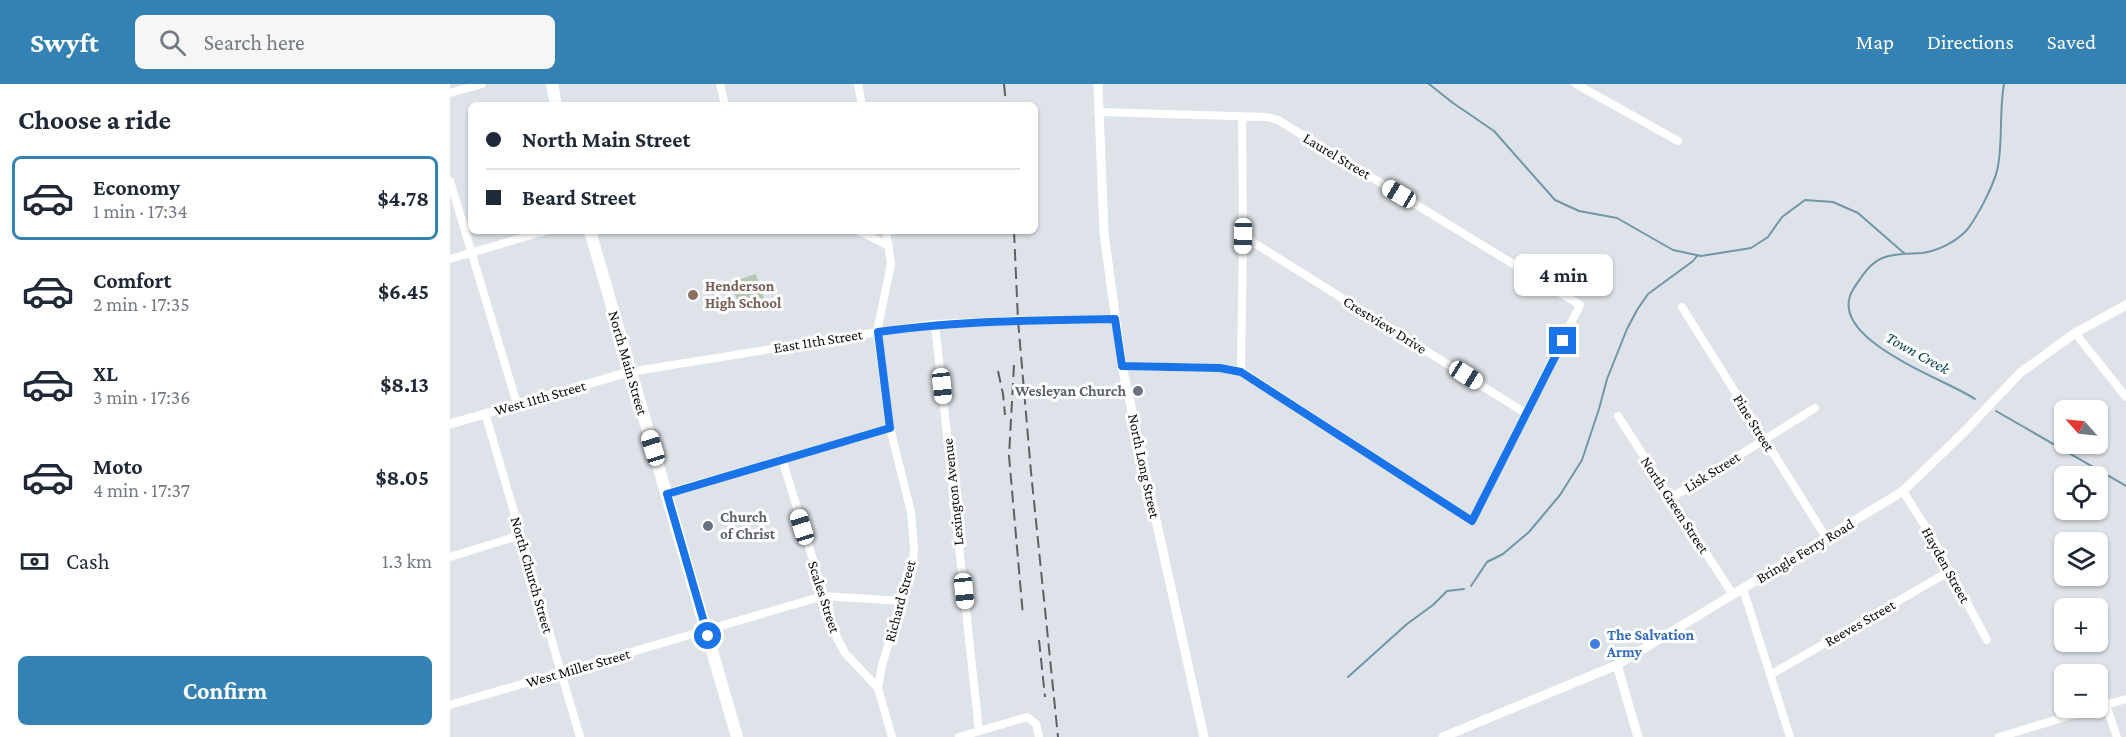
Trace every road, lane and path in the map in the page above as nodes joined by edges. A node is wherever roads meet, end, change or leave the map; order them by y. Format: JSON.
{"nodes":[{"id":1,"x":482,"y":84,"type":"edge"},
{"id":2,"x":552,"y":84,"type":"edge"},
{"id":3,"x":720,"y":84,"type":"edge"},
{"id":4,"x":858,"y":84,"type":"edge"},
{"id":5,"x":1098,"y":84,"type":"edge"},
{"id":6,"x":1576,"y":84,"type":"edge"},
{"id":7,"x":450,"y":93,"type":"edge"},
{"id":8,"x":555,"y":102,"type":"edge"},
{"id":9,"x":724,"y":102,"type":"edge"},
{"id":10,"x":861,"y":102,"type":"edge"},
{"id":11,"x":1098,"y":112,"type":"junction"},
{"id":12,"x":1242,"y":116,"type":"junction"},
{"id":13,"x":1678,"y":141,"type":"dead end"},
{"id":14,"x":450,"y":181,"type":"edge"},
{"id":15,"x":534,"y":234,"type":"edge"},
{"id":16,"x":591,"y":234,"type":"edge"},
{"id":17,"x":865,"y":234,"type":"edge"},
{"id":18,"x":887,"y":234,"type":"edge"},
{"id":19,"x":1243,"y":236,"type":"junction"},
{"id":20,"x":889,"y":246,"type":"junction"},
{"id":21,"x":471,"y":252,"type":"junction"},
{"id":22,"x":450,"y":258,"type":"edge"},
{"id":23,"x":2126,"y":305,"type":"edge"},
{"id":24,"x":1682,"y":307,"type":"dead end"},
{"id":25,"x":1115,"y":319,"type":"junction"},
{"id":26,"x":935,"y":324,"type":"junction"},
{"id":27,"x":878,"y":332,"type":"junction"},
{"id":28,"x":2075,"y":333,"type":"junction"},
{"id":29,"x":1122,"y":366,"type":"junction"},
{"id":30,"x":629,"y":372,"type":"junction"},
{"id":31,"x":1241,"y":372,"type":"junction"},
{"id":32,"x":2126,"y":397,"type":"edge"},
{"id":33,"x":517,"y":404,"type":"junction"},
{"id":34,"x":1815,"y":408,"type":"dead end"},
{"id":35,"x":485,"y":414,"type":"junction"},
{"id":36,"x":1527,"y":414,"type":"junction"},
{"id":37,"x":1618,"y":416,"type":"dead end"},
{"id":38,"x":450,"y":424,"type":"edge"},
{"id":39,"x":890,"y":428,"type":"junction"},
{"id":40,"x":1764,"y":439,"type":"junction"},
{"id":41,"x":782,"y":459,"type":"junction"},
{"id":42,"x":1903,"y":491,"type":"junction"},
{"id":43,"x":667,"y":494,"type":"junction"},
{"id":44,"x":1671,"y":498,"type":"junction"},
{"id":45,"x":521,"y":535,"type":"junction"},
{"id":46,"x":1827,"y":539,"type":"junction"},
{"id":47,"x":450,"y":557,"type":"edge"},
{"id":48,"x":1950,"y":571,"type":"junction"},
{"id":49,"x":1743,"y":589,"type":"junction"},
{"id":50,"x":1733,"y":595,"type":"junction"},
{"id":51,"x":823,"y":596,"type":"junction"},
{"id":52,"x":903,"y":601,"type":"junction"},
{"id":53,"x":706,"y":630,"type":"junction"},
{"id":54,"x":1987,"y":640,"type":"dead end"},
{"id":55,"x":1617,"y":665,"type":"junction"},
{"id":56,"x":560,"y":673,"type":"junction"},
{"id":57,"x":1770,"y":675,"type":"junction"},
{"id":58,"x":878,"y":688,"type":"junction"},
{"id":59,"x":2126,"y":699,"type":"edge"},
{"id":60,"x":2108,"y":704,"type":"edge"},
{"id":61,"x":450,"y":705,"type":"edge"},
{"id":62,"x":2108,"y":711,"type":"edge"},
{"id":63,"x":2062,"y":718,"type":"edge"},
{"id":64,"x":979,"y":731,"type":"junction"},
{"id":65,"x":580,"y":737,"type":"edge"},
{"id":66,"x":737,"y":737,"type":"edge"},
{"id":67,"x":892,"y":737,"type":"edge"},
{"id":68,"x":959,"y":737,"type":"edge"},
{"id":69,"x":1039,"y":737,"type":"edge"},
{"id":70,"x":1204,"y":737,"type":"edge"},
{"id":71,"x":1443,"y":737,"type":"edge"},
{"id":72,"x":1638,"y":737,"type":"edge"},
{"id":73,"x":1790,"y":737,"type":"edge"},
{"id":74,"x":1998,"y":737,"type":"edge"},
{"id":75,"x":2116,"y":737,"type":"edge"}],
"edges":[{"from":1,"to":7,"type":"street"},
{"from":2,"to":8,"type":"main road"},
{"from":3,"to":9,"type":"street"},
{"from":4,"to":10,"type":"street"},
{"from":5,"to":11,"type":"street","name":"North Long Street"},
{"from":6,"to":13,"type":"street"},
{"from":11,"to":12,"type":"street","name":"Laurel Street"},
{"from":11,"to":25,"type":"street","name":"North Long Street"},
{"from":12,"to":19,"type":"street"},
{"from":12,"to":36,"type":"street","name":"Laurel Street"},
{"from":14,"to":21,"type":"street"},
{"from":15,"to":21,"type":"street"},
{"from":16,"to":30,"type":"main road","name":"North Main Street"},
{"from":17,"to":20,"type":"street"},
{"from":18,"to":20,"type":"street","name":"Richard Street"},
{"from":19,"to":31,"type":"street"},
{"from":19,"to":36,"type":"street","name":"Crestview Drive"},
{"from":20,"to":27,"type":"street","name":"Richard Street"},
{"from":21,"to":22,"type":"street"},
{"from":21,"to":33,"type":"street"},
{"from":23,"to":28,"type":"street","name":"Bringle Ferry Road"},
{"from":24,"to":40,"type":"street","name":"Pine Street"},
{"from":25,"to":26,"type":"street","name":"East 11th Street"},
{"from":25,"to":29,"type":"street","name":"North Long Street"},
{"from":26,"to":27,"type":"street","name":"East 11th Street"},
{"from":26,"to":64,"type":"street","name":"Lexington Avenue"},
{"from":27,"to":30,"type":"street","name":"East 11th Street"},
{"from":27,"to":39,"type":"street","name":"Richard Street"},
{"from":28,"to":32,"type":"street"},
{"from":28,"to":42,"type":"street","name":"Bringle Ferry Road"},
{"from":29,"to":31,"type":"street"},
{"from":29,"to":70,"type":"street","name":"North Long Street"},
{"from":30,"to":33,"type":"street","name":"West 11th Street"},
{"from":30,"to":43,"type":"main road","name":"North Main Street"},
{"from":31,"to":36,"type":"street"},
{"from":33,"to":35,"type":"street","name":"West 11th Street"},
{"from":34,"to":40,"type":"street","name":"Lisk Street"},
{"from":35,"to":38,"type":"street","name":"West 11th Street"},
{"from":35,"to":45,"type":"street","name":"North Church Street"},
{"from":37,"to":44,"type":"street","name":"North Green Street"},
{"from":39,"to":41,"type":"street"},
{"from":39,"to":52,"type":"street","name":"Richard Street"},
{"from":40,"to":44,"type":"street","name":"Lisk Street"},
{"from":40,"to":46,"type":"street","name":"Pine Street"},
{"from":41,"to":43,"type":"street"},
{"from":41,"to":51,"type":"street","name":"Scales Street"},
{"from":42,"to":46,"type":"street","name":"Bringle Ferry Road"},
{"from":42,"to":48,"type":"street","name":"Hayden Street"},
{"from":43,"to":53,"type":"main road","name":"North Main Street"},
{"from":44,"to":50,"type":"street","name":"North Green Street"},
{"from":45,"to":47,"type":"street"},
{"from":45,"to":56,"type":"street","name":"North Church Street"},
{"from":46,"to":49,"type":"street","name":"Bringle Ferry Road"},
{"from":48,"to":54,"type":"street","name":"Hayden Street"},
{"from":48,"to":57,"type":"street","name":"Reeves Street"},
{"from":49,"to":50,"type":"street","name":"Bringle Ferry Road"},
{"from":49,"to":57,"type":"street"},
{"from":50,"to":55,"type":"street","name":"Bringle Ferry Road"},
{"from":51,"to":52,"type":"street","name":"West Miller Street"},
{"from":51,"to":53,"type":"street","name":"West Miller Street"},
{"from":51,"to":58,"type":"street","name":"Scales Street"},
{"from":52,"to":58,"type":"street","name":"Richard Street"},
{"from":53,"to":56,"type":"street","name":"West Miller Street"},
{"from":53,"to":66,"type":"main road","name":"North Main Street"},
{"from":55,"to":71,"type":"street","name":"Bringle Ferry Road"},
{"from":55,"to":72,"type":"street"},
{"from":56,"to":61,"type":"street","name":"West Miller Street"},
{"from":56,"to":65,"type":"street","name":"North Church Street"},
{"from":57,"to":73,"type":"street"},
{"from":58,"to":67,"type":"street"},
{"from":59,"to":60,"type":"street"},
{"from":62,"to":75,"type":"street"},
{"from":63,"to":74,"type":"street"},
{"from":64,"to":68,"type":"street"},
{"from":64,"to":69,"type":"street"}]}
